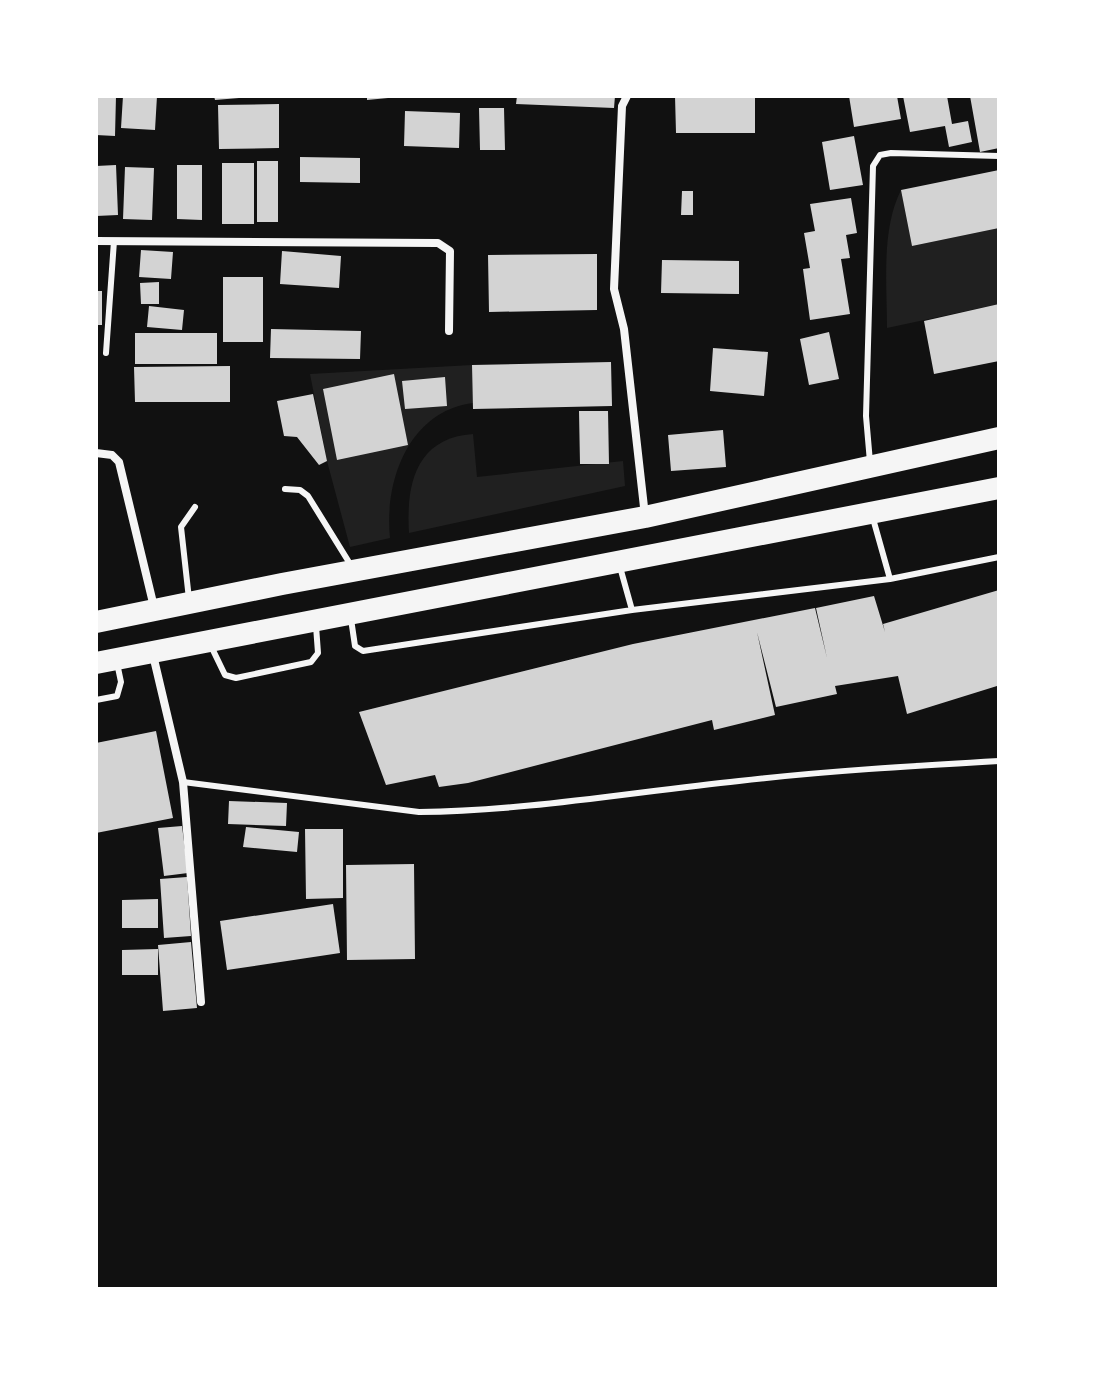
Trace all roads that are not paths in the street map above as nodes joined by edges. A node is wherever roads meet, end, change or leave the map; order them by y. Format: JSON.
{"nodes":[{"id":1,"x":627,"y":96,"type":"edge"},
{"id":2,"x":999,"y":156,"type":"edge"},
{"id":3,"x":96,"y":241,"type":"edge"},
{"id":4,"x":114,"y":241,"type":"junction"},
{"id":5,"x":449,"y":331,"type":"dead end"},
{"id":6,"x":106,"y":353,"type":"dead end"},
{"id":7,"x":999,"y":438,"type":"edge"},
{"id":8,"x":96,"y":453,"type":"edge"},
{"id":9,"x":870,"y":465,"type":"junction"},
{"id":10,"x":999,"y":488,"type":"edge"},
{"id":11,"x":285,"y":489,"type":"dead end"},
{"id":12,"x":195,"y":507,"type":"dead end"},
{"id":13,"x":871,"y":512,"type":"junction"},
{"id":14,"x":645,"y":517,"type":"junction"},
{"id":15,"x":999,"y":557,"type":"edge"},
{"id":16,"x":618,"y":560,"type":"junction"},
{"id":17,"x":355,"y":571,"type":"junction"},
{"id":18,"x":890,"y":579,"type":"junction"},
{"id":19,"x":190,"y":602,"type":"junction"},
{"id":20,"x":632,"y":610,"type":"junction"},
{"id":21,"x":155,"y":611,"type":"junction"},
{"id":22,"x":350,"y":612,"type":"junction"},
{"id":23,"x":315,"y":619,"type":"junction"},
{"id":24,"x":96,"y":622,"type":"edge"},
{"id":25,"x":207,"y":639,"type":"junction"},
{"id":26,"x":153,"y":653,"type":"junction"},
{"id":27,"x":106,"y":661,"type":"edge"},
{"id":28,"x":96,"y":700,"type":"edge"},
{"id":29,"x":999,"y":761,"type":"edge"},
{"id":30,"x":183,"y":782,"type":"junction"},
{"id":31,"x":201,"y":1002,"type":"dead end"}],
"edges":[{"from":1,"to":14,"type":"street"},
{"from":2,"to":9,"type":"lane"},
{"from":3,"to":4,"type":"street"},
{"from":4,"to":5,"type":"street"},
{"from":4,"to":6,"type":"lane"},
{"from":7,"to":9,"type":"highway"},
{"from":8,"to":21,"type":"street"},
{"from":9,"to":14,"type":"highway"},
{"from":10,"to":13,"type":"highway"},
{"from":11,"to":17,"type":"lane"},
{"from":12,"to":19,"type":"lane"},
{"from":13,"to":16,"type":"highway"},
{"from":13,"to":18,"type":"lane"},
{"from":14,"to":17,"type":"highway"},
{"from":15,"to":18,"type":"lane"},
{"from":16,"to":20,"type":"lane"},
{"from":16,"to":22,"type":"highway"},
{"from":17,"to":19,"type":"highway"},
{"from":18,"to":20,"type":"lane"},
{"from":19,"to":21,"type":"highway"},
{"from":20,"to":22,"type":"lane"},
{"from":21,"to":24,"type":"highway"},
{"from":22,"to":23,"type":"highway"},
{"from":23,"to":25,"type":"highway"},
{"from":23,"to":25,"type":"lane"},
{"from":25,"to":26,"type":"highway"},
{"from":26,"to":27,"type":"highway"},
{"from":26,"to":30,"type":"street"},
{"from":27,"to":28,"type":"lane"},
{"from":29,"to":30,"type":"lane"},
{"from":30,"to":31,"type":"street"}]}
